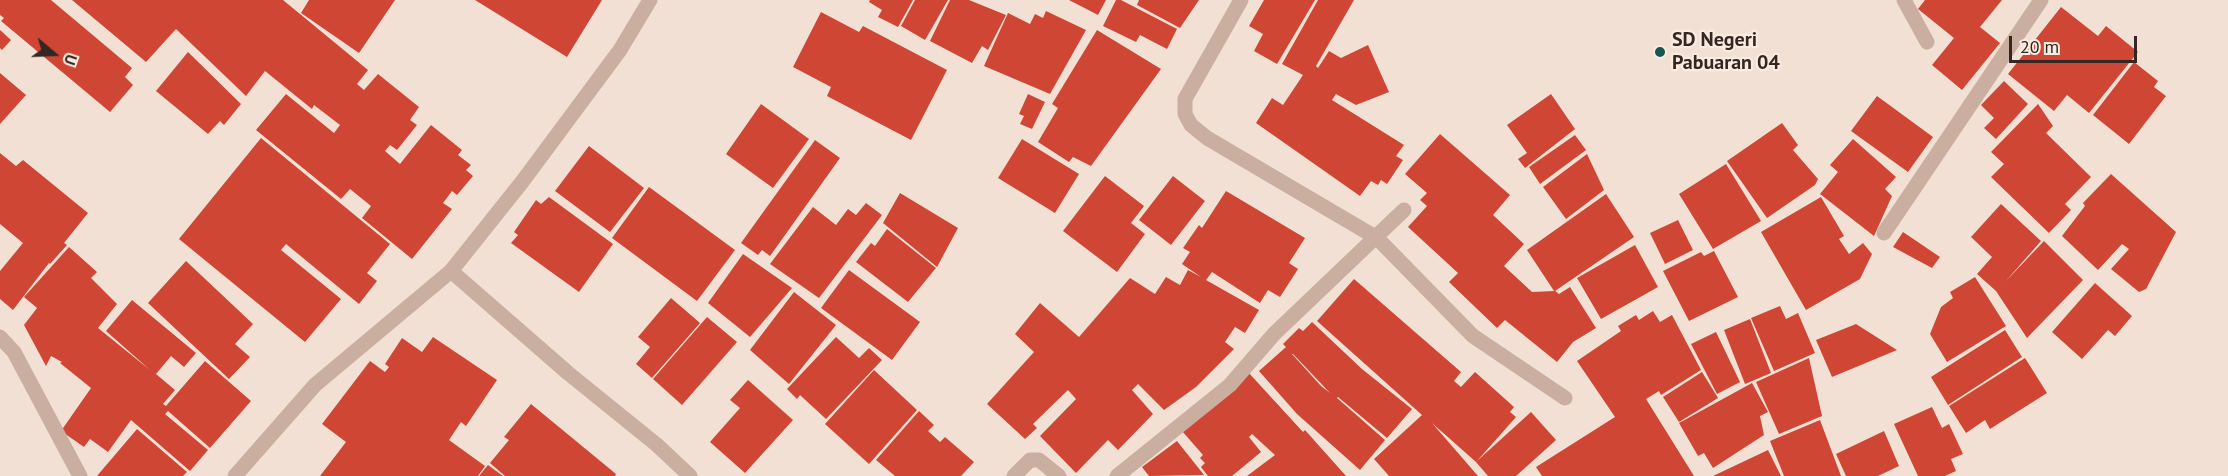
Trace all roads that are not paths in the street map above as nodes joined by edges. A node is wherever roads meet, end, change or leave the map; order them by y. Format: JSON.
{"nodes":[{"id":1,"x":650,"y":0,"type":"edge"},
{"id":2,"x":1241,"y":0,"type":"edge"},
{"id":3,"x":1904,"y":0,"type":"edge"},
{"id":4,"x":2041,"y":0,"type":"edge"},
{"id":5,"x":1927,"y":42,"type":"dead end"},
{"id":6,"x":1404,"y":210,"type":"dead end"},
{"id":7,"x":1884,"y":233,"type":"dead end"},
{"id":8,"x":1377,"y":238,"type":"junction"},
{"id":9,"x":451,"y":271,"type":"junction"},
{"id":10,"x":0,"y":337,"type":"edge"},
{"id":11,"x":1565,"y":398,"type":"dead end"},
{"id":12,"x":80,"y":476,"type":"edge"},
{"id":13,"x":235,"y":476,"type":"edge"},
{"id":14,"x":690,"y":476,"type":"edge"},
{"id":15,"x":1014,"y":476,"type":"edge"},
{"id":16,"x":1059,"y":476,"type":"edge"},
{"id":17,"x":1116,"y":476,"type":"edge"}],
"edges":[{"from":1,"to":9,"type":"street"},
{"from":2,"to":8,"type":"street"},
{"from":3,"to":5,"type":"street"},
{"from":4,"to":7,"type":"street"},
{"from":6,"to":8,"type":"street"},
{"from":8,"to":11,"type":"street"},
{"from":8,"to":17,"type":"street"},
{"from":9,"to":13,"type":"street"},
{"from":9,"to":14,"type":"street"},
{"from":10,"to":12,"type":"street"},
{"from":15,"to":16,"type":"street"}]}
